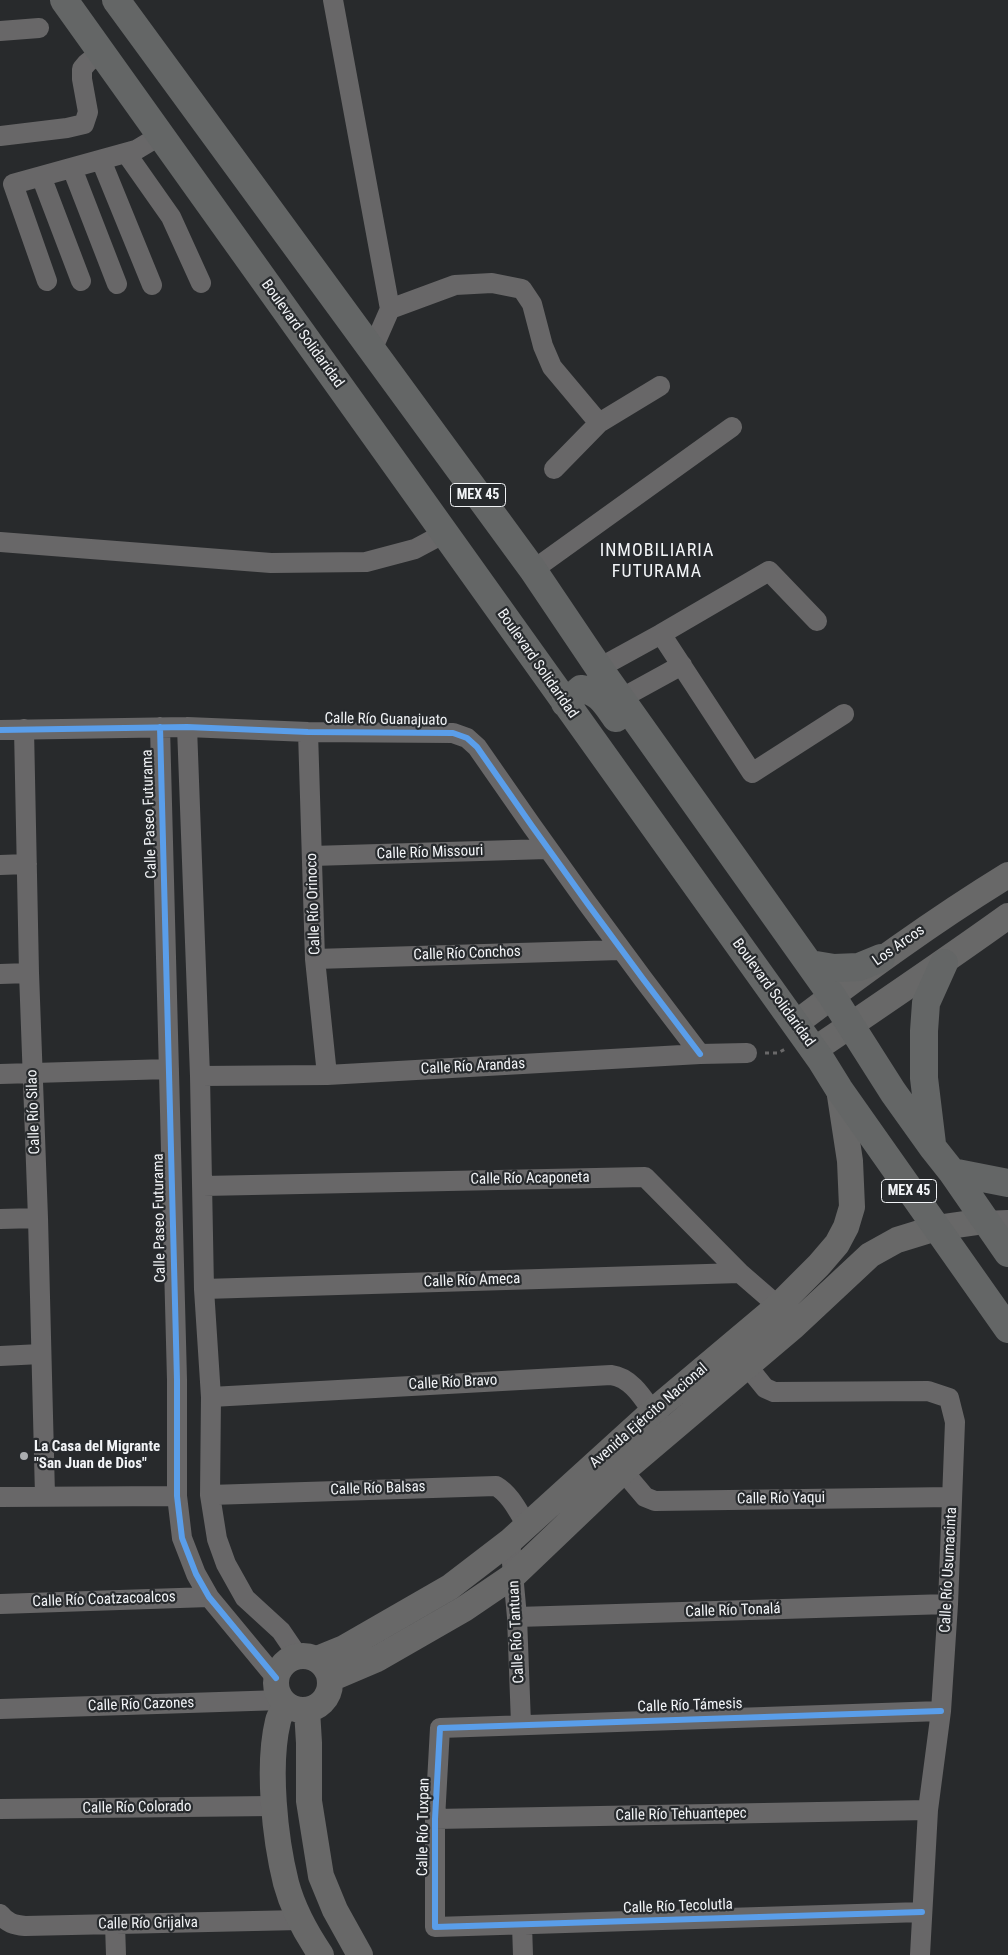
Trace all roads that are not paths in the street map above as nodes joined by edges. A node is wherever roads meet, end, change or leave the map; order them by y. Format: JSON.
{"nodes":[{"id":1,"x":64,"y":0,"type":"edge"},
{"id":2,"x":116,"y":0,"type":"edge"},
{"id":3,"x":332,"y":0,"type":"edge"},
{"id":4,"x":39,"y":28,"type":"dead end"},
{"id":5,"x":0,"y":31,"type":"edge"},
{"id":6,"x":101,"y":52,"type":"junction"},
{"id":7,"x":0,"y":136,"type":"edge"},
{"id":8,"x":160,"y":136,"type":"junction"},
{"id":9,"x":126,"y":153,"type":"junction"},
{"id":10,"x":101,"y":160,"type":"junction"},
{"id":11,"x":72,"y":168,"type":"junction"},
{"id":12,"x":41,"y":176,"type":"junction"},
{"id":13,"x":47,"y":281,"type":"dead end"},
{"id":14,"x":81,"y":281,"type":"dead end"},
{"id":15,"x":117,"y":284,"type":"dead end"},
{"id":16,"x":201,"y":284,"type":"dead end"},
{"id":17,"x":152,"y":286,"type":"dead end"},
{"id":18,"x":390,"y":309,"type":"junction"},
{"id":19,"x":372,"y":350,"type":"junction"},
{"id":20,"x":660,"y":386,"type":"dead end"},
{"id":21,"x":599,"y":423,"type":"junction"},
{"id":22,"x":732,"y":427,"type":"dead end"},
{"id":23,"x":554,"y":469,"type":"dead end"},
{"id":24,"x":445,"y":533,"type":"junction"},
{"id":25,"x":0,"y":542,"type":"edge"},
{"id":26,"x":533,"y":570,"type":"junction"},
{"id":27,"x":817,"y":621,"type":"dead end"},
{"id":28,"x":661,"y":634,"type":"junction"},
{"id":29,"x":682,"y":665,"type":"junction"},
{"id":30,"x":599,"y":668,"type":"junction"},
{"id":31,"x":620,"y":699,"type":"junction"},
{"id":32,"x":565,"y":703,"type":"junction"},
{"id":33,"x":844,"y":714,"type":"dead end"},
{"id":34,"x":160,"y":727,"type":"junction"},
{"id":35,"x":187,"y":727,"type":"junction"},
{"id":36,"x":0,"y":730,"type":"edge"},
{"id":37,"x":24,"y":730,"type":"junction"},
{"id":38,"x":308,"y":732,"type":"junction"},
{"id":39,"x":716,"y":834,"type":"junction"},
{"id":40,"x":547,"y":849,"type":"junction"},
{"id":41,"x":312,"y":856,"type":"junction"},
{"id":42,"x":27,"y":864,"type":"junction"},
{"id":43,"x":0,"y":865,"type":"edge"},
{"id":44,"x":1008,"y":875,"type":"edge"},
{"id":45,"x":1008,"y":916,"type":"edge"},
{"id":46,"x":620,"y":950,"type":"junction"},
{"id":47,"x":881,"y":958,"type":"junction"},
{"id":48,"x":315,"y":959,"type":"junction"},
{"id":49,"x":944,"y":963,"type":"junction"},
{"id":50,"x":810,"y":964,"type":"junction"},
{"id":51,"x":29,"y":973,"type":"junction"},
{"id":52,"x":0,"y":974,"type":"edge"},
{"id":53,"x":832,"y":996,"type":"junction"},
{"id":54,"x":851,"y":1024,"type":"junction"},
{"id":55,"x":805,"y":1037,"type":"junction"},
{"id":56,"x":168,"y":1043,"type":"junction"},
{"id":57,"x":198,"y":1043,"type":"junction"},
{"id":58,"x":747,"y":1053,"type":"road end"},
{"id":59,"x":700,"y":1054,"type":"junction"},
{"id":60,"x":169,"y":1069,"type":"junction"},
{"id":61,"x":33,"y":1073,"type":"junction"},
{"id":62,"x":0,"y":1074,"type":"edge"},
{"id":63,"x":327,"y":1075,"type":"junction"},
{"id":64,"x":200,"y":1076,"type":"junction"},
{"id":65,"x":839,"y":1089,"type":"junction"},
{"id":66,"x":171,"y":1128,"type":"junction"},
{"id":67,"x":200,"y":1128,"type":"junction"},
{"id":68,"x":933,"y":1148,"type":"junction"},
{"id":69,"x":952,"y":1172,"type":"junction"},
{"id":70,"x":1008,"y":1183,"type":"edge"},
{"id":71,"x":203,"y":1186,"type":"junction"},
{"id":72,"x":38,"y":1218,"type":"junction"},
{"id":73,"x":0,"y":1219,"type":"edge"},
{"id":74,"x":996,"y":1220,"type":"edge"},
{"id":75,"x":936,"y":1228,"type":"junction"},
{"id":76,"x":1008,"y":1253,"type":"edge"},
{"id":77,"x":740,"y":1274,"type":"junction"},
{"id":78,"x":204,"y":1289,"type":"junction"},
{"id":79,"x":778,"y":1306,"type":"junction"},
{"id":80,"x":794,"y":1326,"type":"junction"},
{"id":81,"x":1008,"y":1329,"type":"edge"},
{"id":82,"x":176,"y":1337,"type":"junction"},
{"id":83,"x":206,"y":1338,"type":"junction"},
{"id":84,"x":41,"y":1354,"type":"junction"},
{"id":85,"x":0,"y":1356,"type":"edge"},
{"id":86,"x":748,"y":1367,"type":"junction"},
{"id":87,"x":211,"y":1397,"type":"junction"},
{"id":88,"x":652,"y":1412,"type":"junction"},
{"id":89,"x":668,"y":1433,"type":"junction"},
{"id":90,"x":623,"y":1471,"type":"junction"},
{"id":91,"x":45,"y":1495,"type":"junction"},
{"id":92,"x":210,"y":1495,"type":"junction"},
{"id":93,"x":176,"y":1496,"type":"junction"},
{"id":94,"x":0,"y":1497,"type":"edge"},
{"id":95,"x":952,"y":1497,"type":"junction"},
{"id":96,"x":518,"y":1533,"type":"junction"},
{"id":97,"x":514,"y":1575,"type":"junction"},
{"id":98,"x":209,"y":1597,"type":"junction"},
{"id":99,"x":0,"y":1604,"type":"edge"},
{"id":100,"x":948,"y":1604,"type":"junction"},
{"id":101,"x":517,"y":1617,"type":"junction"},
{"id":102,"x":315,"y":1665,"type":"junction"},
{"id":103,"x":288,"y":1698,"type":"junction"},
{"id":104,"x":0,"y":1709,"type":"edge"},
{"id":105,"x":942,"y":1711,"type":"junction"},
{"id":106,"x":521,"y":1724,"type":"junction"},
{"id":107,"x":440,"y":1728,"type":"joint"},
{"id":108,"x":273,"y":1806,"type":"junction"},
{"id":109,"x":0,"y":1809,"type":"edge"},
{"id":110,"x":928,"y":1810,"type":"junction"},
{"id":111,"x":435,"y":1819,"type":"junction"},
{"id":112,"x":922,"y":1912,"type":"junction"},
{"id":113,"x":0,"y":1914,"type":"edge"},
{"id":114,"x":300,"y":1920,"type":"junction"},
{"id":115,"x":115,"y":1924,"type":"junction"},
{"id":116,"x":522,"y":1925,"type":"junction"},
{"id":117,"x":435,"y":1927,"type":"joint"},
{"id":118,"x":116,"y":1955,"type":"edge"},
{"id":119,"x":321,"y":1955,"type":"edge"},
{"id":120,"x":360,"y":1955,"type":"edge"},
{"id":121,"x":523,"y":1955,"type":"edge"},
{"id":122,"x":920,"y":1955,"type":"edge"}],
"edges":[{"from":1,"to":6,"type":"highway","name":"Boulevard Solidaridad","number":"MEX 45"},
{"from":2,"to":19,"type":"highway","number":"MEX 45"},
{"from":3,"to":18,"type":"street"},
{"from":4,"to":5,"type":"street"},
{"from":6,"to":7,"type":"street"},
{"from":6,"to":8,"type":"highway","name":"Boulevard Solidaridad","number":"MEX 45"},
{"from":8,"to":9,"type":"street"},
{"from":8,"to":24,"type":"highway","name":"Boulevard Solidaridad","number":"MEX 45"},
{"from":9,"to":10,"type":"street"},
{"from":9,"to":16,"type":"street"},
{"from":10,"to":11,"type":"street"},
{"from":10,"to":17,"type":"street"},
{"from":11,"to":12,"type":"street"},
{"from":11,"to":15,"type":"street"},
{"from":12,"to":13,"type":"street"},
{"from":12,"to":14,"type":"street"},
{"from":18,"to":19,"type":"street"},
{"from":18,"to":21,"type":"street"},
{"from":19,"to":26,"type":"highway","number":"MEX 45"},
{"from":20,"to":21,"type":"street"},
{"from":21,"to":23,"type":"street"},
{"from":22,"to":26,"type":"street"},
{"from":24,"to":25,"type":"street"},
{"from":24,"to":32,"type":"highway","name":"Boulevard Solidaridad","number":"MEX 45"},
{"from":26,"to":30,"type":"highway","number":"MEX 45"},
{"from":27,"to":28,"type":"street"},
{"from":28,"to":29,"type":"street"},
{"from":28,"to":30,"type":"street"},
{"from":29,"to":31,"type":"street"},
{"from":29,"to":33,"type":"street"},
{"from":30,"to":31,"type":"highway","number":"MEX 45"},
{"from":31,"to":39,"type":"highway","number":"MEX 45"},
{"from":32,"to":39,"type":"highway"},
{"from":32,"to":55,"type":"highway","name":"Boulevard Solidaridad","number":"MEX 45"},
{"from":34,"to":35,"type":"street","name":"Calle Río Guanajuato"},
{"from":34,"to":37,"type":"street","name":"Calle Río Guanajuato"},
{"from":34,"to":56,"type":"street","name":"Calle Paseo Futurama"},
{"from":35,"to":38,"type":"street","name":"Calle Río Guanajuato"},
{"from":35,"to":57,"type":"street"},
{"from":36,"to":37,"type":"street","name":"Calle Río Guanajuato"},
{"from":37,"to":42,"type":"street","name":"Calle Río Silao"},
{"from":38,"to":40,"type":"street","name":"Calle Río Guanajuato"},
{"from":38,"to":41,"type":"street","name":"Calle Río Orinoco"},
{"from":39,"to":50,"type":"highway","number":"MEX 45"},
{"from":40,"to":41,"type":"street","name":"Calle Río Missouri"},
{"from":40,"to":46,"type":"street","name":"Calle Río Guanajuato"},
{"from":41,"to":48,"type":"street","name":"Calle Río Orinoco"},
{"from":42,"to":43,"type":"street"},
{"from":42,"to":51,"type":"street","name":"Calle Río Silao"},
{"from":44,"to":47,"type":"main road","name":"Los Arcos"},
{"from":45,"to":49,"type":"main road"},
{"from":46,"to":48,"type":"street","name":"Calle Río Conchos"},
{"from":46,"to":59,"type":"street","name":"Calle Río Guanajuato"},
{"from":47,"to":50,"type":"highway"},
{"from":47,"to":53,"type":"main road","name":"Los Arcos"},
{"from":48,"to":63,"type":"street","name":"Calle Río Orinoco"},
{"from":49,"to":54,"type":"main road"},
{"from":49,"to":68,"type":"highway"},
{"from":50,"to":53,"type":"highway","number":"MEX 45"},
{"from":51,"to":52,"type":"street"},
{"from":51,"to":61,"type":"street","name":"Calle Río Silao"},
{"from":53,"to":54,"type":"highway","number":"MEX 45"},
{"from":53,"to":55,"type":"main road","name":"Los Arcos"},
{"from":54,"to":55,"type":"main road"},
{"from":54,"to":68,"type":"highway","number":"MEX 45"},
{"from":55,"to":65,"type":"highway","name":"Boulevard Solidaridad","number":"MEX 45"},
{"from":56,"to":57,"type":"street"},
{"from":56,"to":60,"type":"street","name":"Calle Paseo Futurama"},
{"from":57,"to":64,"type":"street"},
{"from":58,"to":59,"type":"street","name":"Calle Río Arandas"},
{"from":59,"to":63,"type":"street","name":"Calle Río Arandas"},
{"from":60,"to":61,"type":"street"},
{"from":60,"to":66,"type":"street","name":"Calle Paseo Futurama"},
{"from":61,"to":62,"type":"street"},
{"from":61,"to":72,"type":"street","name":"Calle Río Silao"},
{"from":63,"to":64,"type":"street","name":"Calle Río Arandas"},
{"from":64,"to":67,"type":"street"},
{"from":65,"to":75,"type":"highway","name":"Boulevard Solidaridad","number":"MEX 45"},
{"from":65,"to":79,"type":"main road","name":"Avenida Ejército Nacional"},
{"from":66,"to":67,"type":"street"},
{"from":66,"to":82,"type":"street","name":"Calle Paseo Futurama"},
{"from":67,"to":71,"type":"street"},
{"from":68,"to":69,"type":"highway","number":"MEX 45"},
{"from":69,"to":70,"type":"highway"},
{"from":69,"to":74,"type":"highway","number":"MEX 45"},
{"from":71,"to":77,"type":"street","name":"Calle Río Acaponeta"},
{"from":71,"to":78,"type":"street"},
{"from":72,"to":73,"type":"street"},
{"from":72,"to":84,"type":"street","name":"Calle Río Silao"},
{"from":74,"to":75,"type":"main road","name":"Avenida Ejército Nacional"},
{"from":74,"to":76,"type":"highway","number":"MEX 45"},
{"from":75,"to":80,"type":"main road","name":"Avenida Ejército Nacional"},
{"from":75,"to":81,"type":"highway","name":"Boulevard Solidaridad","number":"MEX 45"},
{"from":77,"to":78,"type":"street","name":"Calle Río Ameca"},
{"from":77,"to":79,"type":"street","name":"Calle Río Acaponeta"},
{"from":78,"to":83,"type":"street"},
{"from":79,"to":80,"type":"street","name":"Calle Río Acaponeta"},
{"from":79,"to":88,"type":"main road","name":"Avenida Ejército Nacional"},
{"from":80,"to":86,"type":"main road","name":"Avenida Ejército Nacional"},
{"from":82,"to":83,"type":"street"},
{"from":82,"to":93,"type":"street","name":"Calle Paseo Futurama"},
{"from":83,"to":87,"type":"street"},
{"from":84,"to":85,"type":"street"},
{"from":84,"to":91,"type":"street","name":"Calle Río Silao"},
{"from":86,"to":89,"type":"main road","name":"Avenida Ejército Nacional"},
{"from":86,"to":95,"type":"street","name":"Calle Río Usumacinta"},
{"from":87,"to":88,"type":"street","name":"Calle Río Bravo"},
{"from":87,"to":92,"type":"street"},
{"from":88,"to":89,"type":"street","name":"Calle Río Bravo"},
{"from":88,"to":96,"type":"main road","name":"Avenida Ejército Nacional"},
{"from":89,"to":90,"type":"main road","name":"Avenida Ejército Nacional"},
{"from":90,"to":95,"type":"street","name":"Calle Río Yaqui"},
{"from":90,"to":97,"type":"main road","name":"Avenida Ejército Nacional"},
{"from":91,"to":93,"type":"street"},
{"from":91,"to":94,"type":"street"},
{"from":92,"to":96,"type":"street","name":"Calle Río Balsas"},
{"from":92,"to":102,"type":"street"},
{"from":93,"to":98,"type":"street","name":"Calle Paseo Futurama"},
{"from":95,"to":100,"type":"street","name":"Calle Río Usumacinta"},
{"from":96,"to":97,"type":"street","name":"Calle Río Tantuan"},
{"from":96,"to":102,"type":"main road","name":"Avenida Ejército Nacional"},
{"from":97,"to":101,"type":"street","name":"Calle Río Tantuan"},
{"from":97,"to":102,"type":"main road","name":"Avenida Ejército Nacional"},
{"from":98,"to":99,"type":"street","name":"Calle Río Coatzacoalcos"},
{"from":98,"to":103,"type":"street","name":"Calle Paseo Futurama"},
{"from":100,"to":101,"type":"street","name":"Calle Río Tonalá"},
{"from":100,"to":105,"type":"street","name":"Calle Río Usumacinta"},
{"from":101,"to":106,"type":"street","name":"Calle Río Tantuan"},
{"from":102,"to":103,"type":"main road"},
{"from":102,"to":103,"type":"main road"},
{"from":103,"to":104,"type":"street","name":"Calle Río Cazones"},
{"from":103,"to":108,"type":"main road"},
{"from":103,"to":120,"type":"main road"},
{"from":105,"to":106,"type":"street","name":"Calle Río Támesis"},
{"from":105,"to":110,"type":"street","name":"Calle Río Usumacinta"},
{"from":106,"to":107,"type":"street","name":"Calle Río Támesis"},
{"from":107,"to":111,"type":"street","name":"Calle Río Tuxpan"},
{"from":108,"to":109,"type":"street","name":"Calle Río Colorado"},
{"from":108,"to":114,"type":"main road"},
{"from":110,"to":111,"type":"street","name":"Calle Río Tehuantepec"},
{"from":110,"to":112,"type":"street","name":"Calle Río Usumacinta"},
{"from":111,"to":117,"type":"street","name":"Calle Río Tuxpan"},
{"from":112,"to":116,"type":"street","name":"Calle Río Tecolutla"},
{"from":112,"to":122,"type":"street","name":"Calle Río Usumacinta"},
{"from":113,"to":115,"type":"street","name":"Calle Río Grijalva"},
{"from":114,"to":115,"type":"street","name":"Calle Río Grijalva"},
{"from":114,"to":119,"type":"main road"},
{"from":115,"to":118,"type":"street"},
{"from":116,"to":117,"type":"street","name":"Calle Río Tecolutla"},
{"from":116,"to":121,"type":"street"}]}
